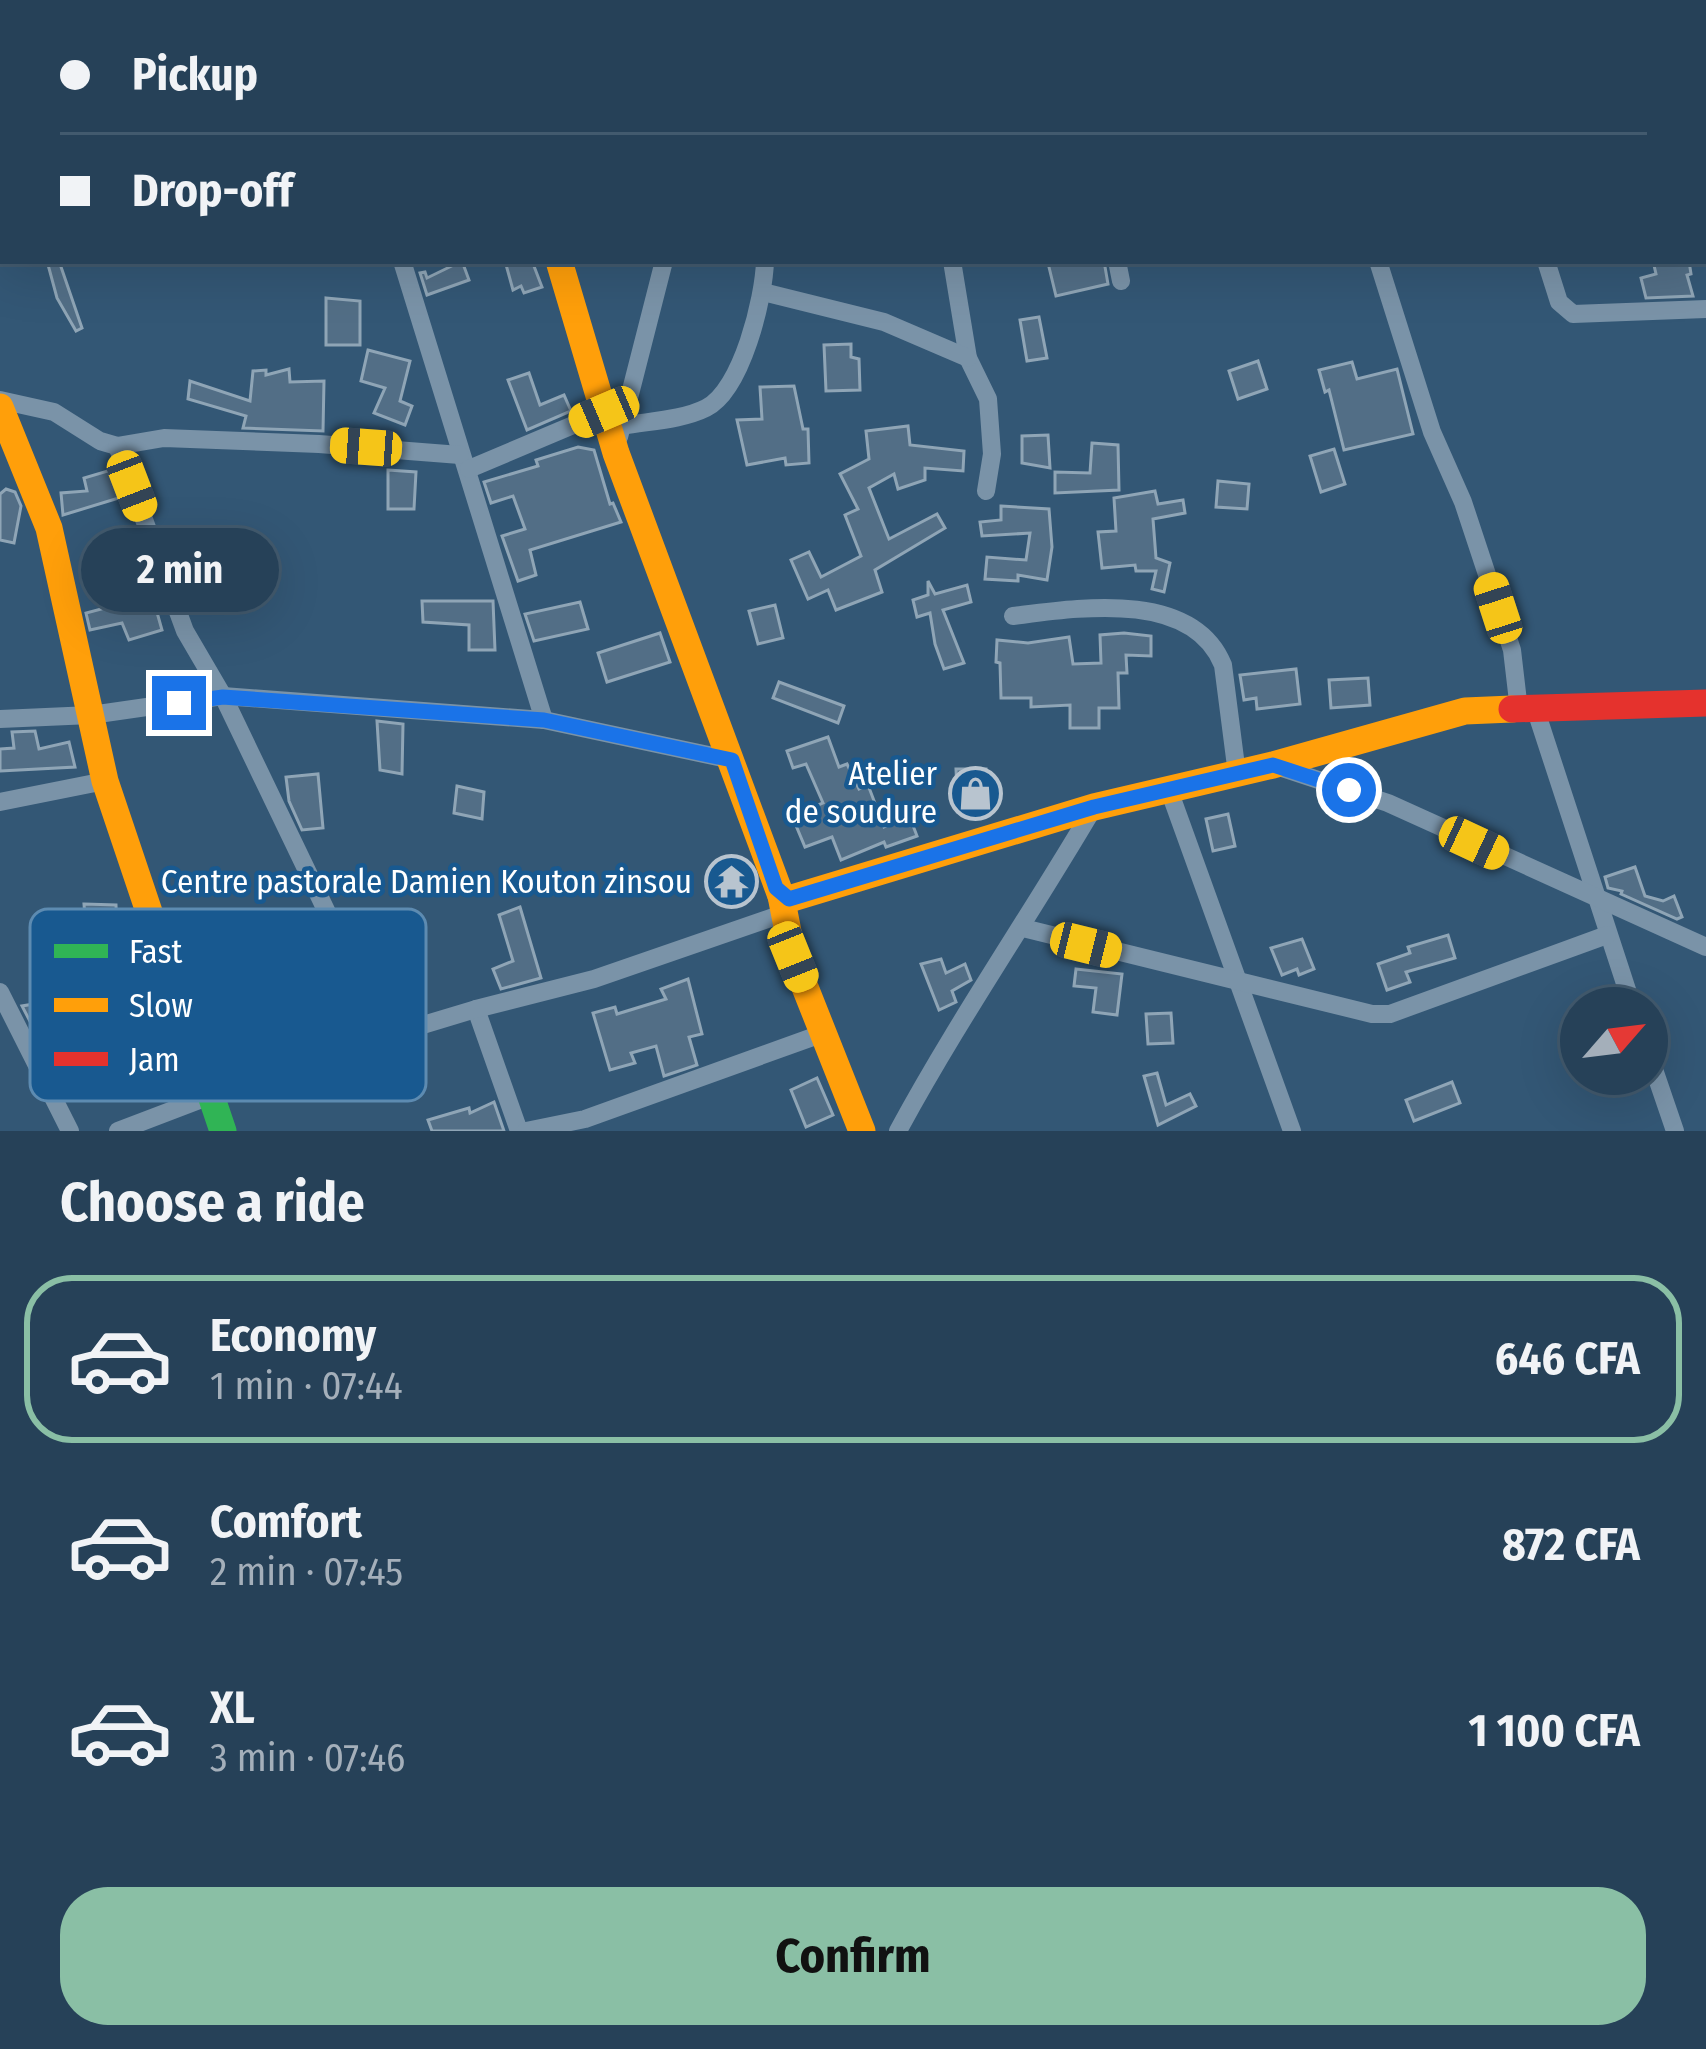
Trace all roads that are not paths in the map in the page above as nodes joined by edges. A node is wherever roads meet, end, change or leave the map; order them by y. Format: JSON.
{"nodes":[{"id":1,"x":403,"y":264,"type":"edge"},
{"id":2,"x":560,"y":264,"type":"edge"},
{"id":3,"x":663,"y":264,"type":"edge"},
{"id":4,"x":766,"y":264,"type":"edge"},
{"id":5,"x":952,"y":264,"type":"edge"},
{"id":6,"x":1379,"y":264,"type":"edge"},
{"id":7,"x":1547,"y":264,"type":"edge"},
{"id":8,"x":763,"y":292,"type":"junction"},
{"id":9,"x":1706,"y":309,"type":"edge"},
{"id":10,"x":968,"y":358,"type":"junction"},
{"id":11,"x":0,"y":403,"type":"edge"},
{"id":12,"x":614,"y":430,"type":"junction"},
{"id":13,"x":117,"y":446,"type":"junction"},
{"id":14,"x":465,"y":462,"type":"junction"},
{"id":15,"x":986,"y":491,"type":"dead end"},
{"id":16,"x":1013,"y":616,"type":"dead end"},
{"id":17,"x":223,"y":697,"type":"junction"},
{"id":18,"x":1706,"y":704,"type":"edge"},
{"id":19,"x":1527,"y":710,"type":"junction"},
{"id":20,"x":91,"y":715,"type":"junction"},
{"id":21,"x":0,"y":719,"type":"edge"},
{"id":22,"x":544,"y":720,"type":"junction"},
{"id":23,"x":732,"y":760,"type":"junction"},
{"id":24,"x":1273,"y":765,"type":"junction"},
{"id":25,"x":1237,"y":774,"type":"junction"},
{"id":26,"x":105,"y":781,"type":"junction"},
{"id":27,"x":1168,"y":790,"type":"junction"},
{"id":28,"x":0,"y":802,"type":"edge"},
{"id":29,"x":1094,"y":807,"type":"junction"},
{"id":30,"x":1596,"y":899,"type":"junction"},
{"id":31,"x":782,"y":905,"type":"junction"},
{"id":32,"x":148,"y":909,"type":"edge"},
{"id":33,"x":325,"y":909,"type":"edge"},
{"id":34,"x":1023,"y":928,"type":"junction"},
{"id":35,"x":1607,"y":935,"type":"junction"},
{"id":36,"x":1706,"y":946,"type":"edge"},
{"id":37,"x":1236,"y":983,"type":"junction"},
{"id":38,"x":1626,"y":987,"type":"edge"},
{"id":39,"x":0,"y":992,"type":"edge"},
{"id":40,"x":476,"y":1009,"type":"junction"},
{"id":41,"x":426,"y":1024,"type":"edge"},
{"id":42,"x":824,"y":1033,"type":"junction"},
{"id":43,"x":30,"y":1052,"type":"edge"},
{"id":44,"x":1663,"y":1095,"type":"edge"},
{"id":45,"x":55,"y":1101,"type":"edge"},
{"id":46,"x":192,"y":1101,"type":"edge"},
{"id":47,"x":212,"y":1101,"type":"edge"},
{"id":48,"x":70,"y":1131,"type":"edge"},
{"id":49,"x":118,"y":1131,"type":"edge"},
{"id":50,"x":223,"y":1131,"type":"edge"},
{"id":51,"x":522,"y":1131,"type":"edge"},
{"id":52,"x":862,"y":1131,"type":"edge"},
{"id":53,"x":898,"y":1131,"type":"edge"},
{"id":54,"x":1292,"y":1131,"type":"edge"},
{"id":55,"x":1675,"y":1131,"type":"edge"}],
"edges":[{"from":1,"to":14,"type":"street"},
{"from":2,"to":12,"type":"street"},
{"from":3,"to":12,"type":"street"},
{"from":4,"to":8,"type":"street"},
{"from":5,"to":10,"type":"street"},
{"from":6,"to":19,"type":"street"},
{"from":7,"to":9,"type":"street"},
{"from":8,"to":10,"type":"street"},
{"from":8,"to":12,"type":"street"},
{"from":10,"to":15,"type":"street"},
{"from":11,"to":13,"type":"street"},
{"from":11,"to":20,"type":"street"},
{"from":12,"to":14,"type":"street"},
{"from":12,"to":23,"type":"street"},
{"from":13,"to":14,"type":"street"},
{"from":13,"to":17,"type":"street"},
{"from":14,"to":22,"type":"street"},
{"from":16,"to":25,"type":"street"},
{"from":17,"to":20,"type":"street"},
{"from":17,"to":22,"type":"street"},
{"from":17,"to":33,"type":"street"},
{"from":18,"to":19,"type":"street"},
{"from":19,"to":24,"type":"street"},
{"from":19,"to":30,"type":"street"},
{"from":20,"to":21,"type":"street"},
{"from":20,"to":26,"type":"street"},
{"from":22,"to":23,"type":"street"},
{"from":23,"to":31,"type":"street"},
{"from":24,"to":25,"type":"street"},
{"from":24,"to":30,"type":"street"},
{"from":25,"to":27,"type":"street"},
{"from":26,"to":28,"type":"street"},
{"from":26,"to":32,"type":"street"},
{"from":27,"to":29,"type":"street"},
{"from":27,"to":37,"type":"street"},
{"from":29,"to":31,"type":"street"},
{"from":29,"to":34,"type":"street"},
{"from":30,"to":35,"type":"street"},
{"from":30,"to":36,"type":"street"},
{"from":31,"to":40,"type":"street"},
{"from":31,"to":42,"type":"street"},
{"from":34,"to":37,"type":"street"},
{"from":34,"to":53,"type":"street"},
{"from":35,"to":37,"type":"street"},
{"from":35,"to":38,"type":"street"},
{"from":37,"to":54,"type":"street"},
{"from":39,"to":43,"type":"street"},
{"from":40,"to":41,"type":"street"},
{"from":40,"to":51,"type":"street"},
{"from":42,"to":51,"type":"street"},
{"from":42,"to":52,"type":"street"},
{"from":44,"to":55,"type":"street"},
{"from":45,"to":48,"type":"street"},
{"from":46,"to":49,"type":"street"},
{"from":47,"to":50,"type":"street"}]}
